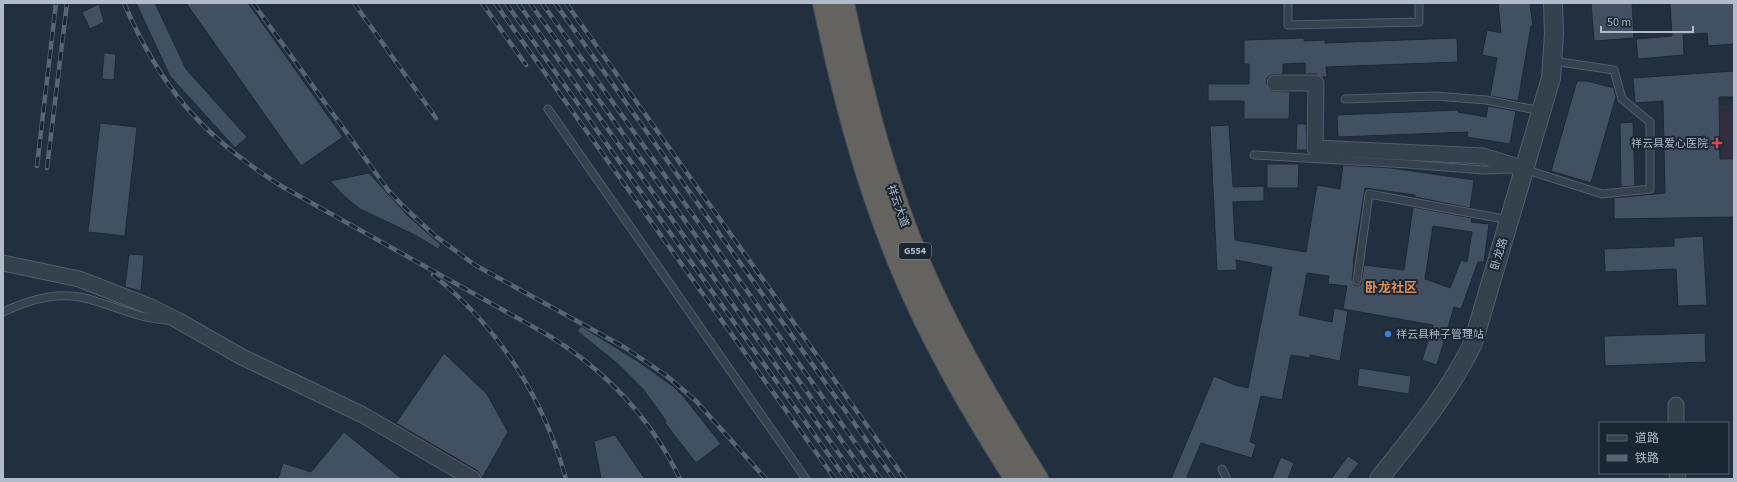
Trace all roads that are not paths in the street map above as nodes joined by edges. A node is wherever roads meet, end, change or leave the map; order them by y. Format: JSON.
{"nodes":[{"id":1,"x":824,"y":3,"type":"edge"},
{"id":2,"x":843,"y":3,"type":"edge"},
{"id":3,"x":1288,"y":3,"type":"edge"},
{"id":4,"x":1419,"y":3,"type":"edge"},
{"id":5,"x":1553,"y":3,"type":"edge"},
{"id":6,"x":1553,"y":61,"type":"junction"},
{"id":7,"x":1275,"y":83,"type":"dead end"},
{"id":8,"x":1345,"y":99,"type":"dead end"},
{"id":9,"x":548,"y":109,"type":"dead end"},
{"id":10,"x":1542,"y":111,"type":"junction"},
{"id":11,"x":1254,"y":155,"type":"dead end"},
{"id":12,"x":1525,"y":169,"type":"junction"},
{"id":13,"x":1510,"y":220,"type":"junction"},
{"id":14,"x":3,"y":263,"type":"edge"},
{"id":15,"x":1357,"y":281,"type":"dead end"},
{"id":16,"x":3,"y":312,"type":"edge"},
{"id":17,"x":177,"y":320,"type":"junction"},
{"id":18,"x":1676,"y":405,"type":"dead end"},
{"id":19,"x":1676,"y":422,"type":"edge"},
{"id":20,"x":1222,"y":469,"type":"dead end"},
{"id":21,"x":473,"y":479,"type":"edge"},
{"id":22,"x":806,"y":479,"type":"edge"},
{"id":23,"x":1016,"y":479,"type":"edge"},
{"id":24,"x":1037,"y":479,"type":"edge"},
{"id":25,"x":1227,"y":479,"type":"edge"},
{"id":26,"x":1379,"y":479,"type":"edge"}],
"edges":[{"from":1,"to":23,"type":"highway","name":"祥云大道","number":"G554"},
{"from":2,"to":24,"type":"highway","name":"祥云大道","number":"G554"},
{"from":3,"to":4,"type":"lane"},
{"from":5,"to":6,"type":"street","name":"卧龙路"},
{"from":6,"to":10,"type":"street","name":"卧龙路"},
{"from":6,"to":12,"type":"lane"},
{"from":7,"to":12,"type":"street"},
{"from":8,"to":10,"type":"lane"},
{"from":9,"to":22,"type":"lane"},
{"from":10,"to":12,"type":"street","name":"卧龙路"},
{"from":11,"to":12,"type":"lane"},
{"from":12,"to":13,"type":"street","name":"卧龙路"},
{"from":13,"to":15,"type":"lane"},
{"from":13,"to":26,"type":"street","name":"卧龙路"},
{"from":14,"to":17,"type":"street"},
{"from":16,"to":17,"type":"lane"},
{"from":17,"to":21,"type":"street"},
{"from":18,"to":19,"type":"street"},
{"from":20,"to":25,"type":"lane"}]}
